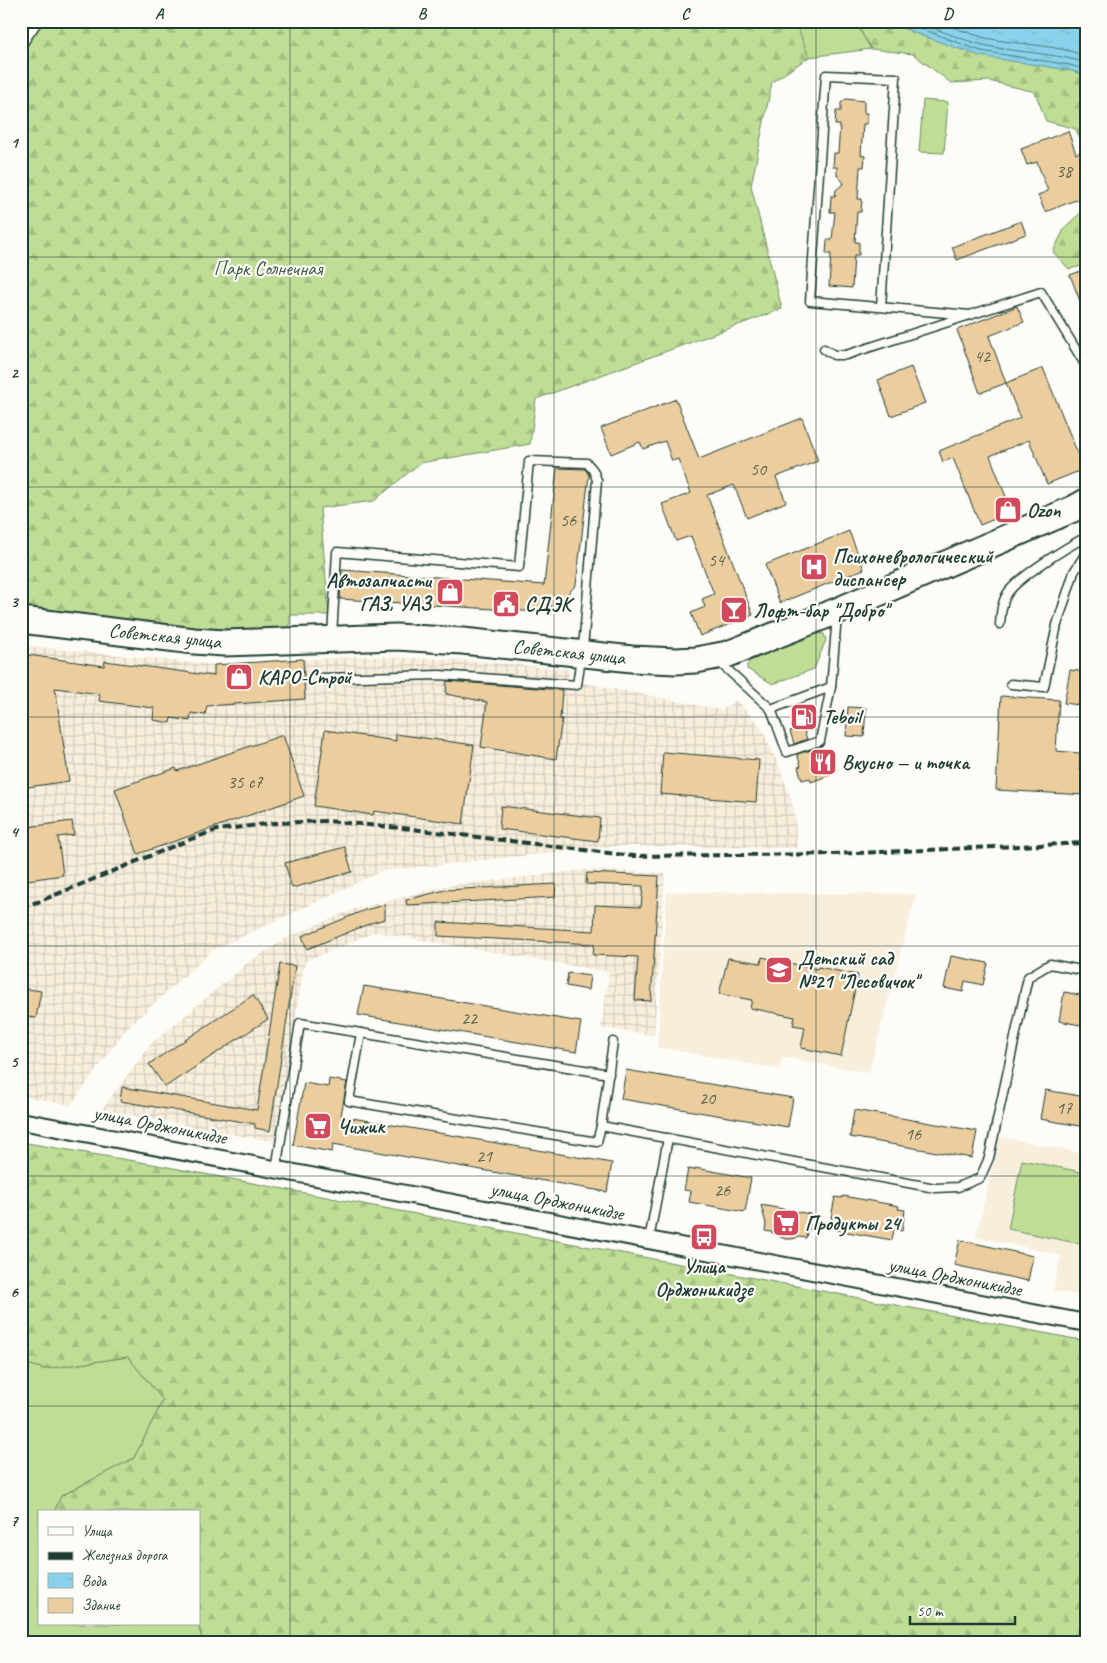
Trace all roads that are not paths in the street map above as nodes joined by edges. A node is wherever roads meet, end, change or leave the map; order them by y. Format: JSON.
{"nodes":[{"id":1,"x":38,"y":21,"type":"edge"},
{"id":2,"x":21,"y":46,"type":"edge"},
{"id":3,"x":882,"y":307,"type":"junction"},
{"id":4,"x":970,"y":315,"type":"junction"},
{"id":5,"x":824,"y":349,"type":"dead end"},
{"id":6,"x":1086,"y":366,"type":"edge"},
{"id":7,"x":1086,"y":502,"type":"edge"},
{"id":8,"x":1086,"y":537,"type":"edge"},
{"id":9,"x":1086,"y":552,"type":"edge"},
{"id":10,"x":837,"y":611,"type":"junction"},
{"id":11,"x":21,"y":620,"type":"edge"},
{"id":12,"x":1000,"y":624,"type":"dead end"},
{"id":13,"x":332,"y":639,"type":"junction"},
{"id":14,"x":582,"y":654,"type":"junction"},
{"id":15,"x":714,"y":658,"type":"junction"},
{"id":16,"x":322,"y":678,"type":"dead end"},
{"id":17,"x":1011,"y":684,"type":"dead end"},
{"id":18,"x":830,"y":687,"type":"junction"},
{"id":19,"x":771,"y":709,"type":"junction"},
{"id":20,"x":1086,"y":971,"type":"edge"},
{"id":21,"x":360,"y":1033,"type":"junction"},
{"id":22,"x":613,"y":1042,"type":"dead end"},
{"id":23,"x":608,"y":1074,"type":"junction"},
{"id":24,"x":21,"y":1121,"type":"edge"},
{"id":25,"x":601,"y":1126,"type":"junction"},
{"id":26,"x":668,"y":1138,"type":"junction"},
{"id":27,"x":276,"y":1169,"type":"junction"},
{"id":28,"x":648,"y":1240,"type":"junction"},
{"id":29,"x":1086,"y":1323,"type":"edge"}],
"edges":[{"from":1,"to":2,"type":"lane"},
{"from":3,"to":3,"type":"lane"},
{"from":3,"to":4,"type":"lane"},
{"from":4,"to":5,"type":"lane"},
{"from":4,"to":6,"type":"lane"},
{"from":7,"to":10,"type":"main road","name":"Советская улица"},
{"from":8,"to":12,"type":"lane"},
{"from":9,"to":17,"type":"lane"},
{"from":10,"to":15,"type":"main road","name":"Советская улица"},
{"from":10,"to":18,"type":"lane"},
{"from":11,"to":13,"type":"main road","name":"Советская улица"},
{"from":13,"to":14,"type":"main road","name":"Советская улица"},
{"from":13,"to":14,"type":"lane"},
{"from":14,"to":15,"type":"main road","name":"Советская улица"},
{"from":14,"to":16,"type":"lane"},
{"from":15,"to":19,"type":"lane"},
{"from":18,"to":19,"type":"lane"},
{"from":18,"to":19,"type":"lane"},
{"from":20,"to":26,"type":"lane"},
{"from":21,"to":23,"type":"lane"},
{"from":21,"to":25,"type":"lane"},
{"from":21,"to":27,"type":"lane"},
{"from":22,"to":23,"type":"lane"},
{"from":23,"to":25,"type":"lane"},
{"from":24,"to":27,"type":"street","name":"улица Орджоникидзе"},
{"from":25,"to":26,"type":"lane"},
{"from":26,"to":28,"type":"lane"},
{"from":27,"to":28,"type":"street","name":"улица Орджоникидзе"},
{"from":28,"to":29,"type":"street","name":"улица Орджоникидзе"}]}
